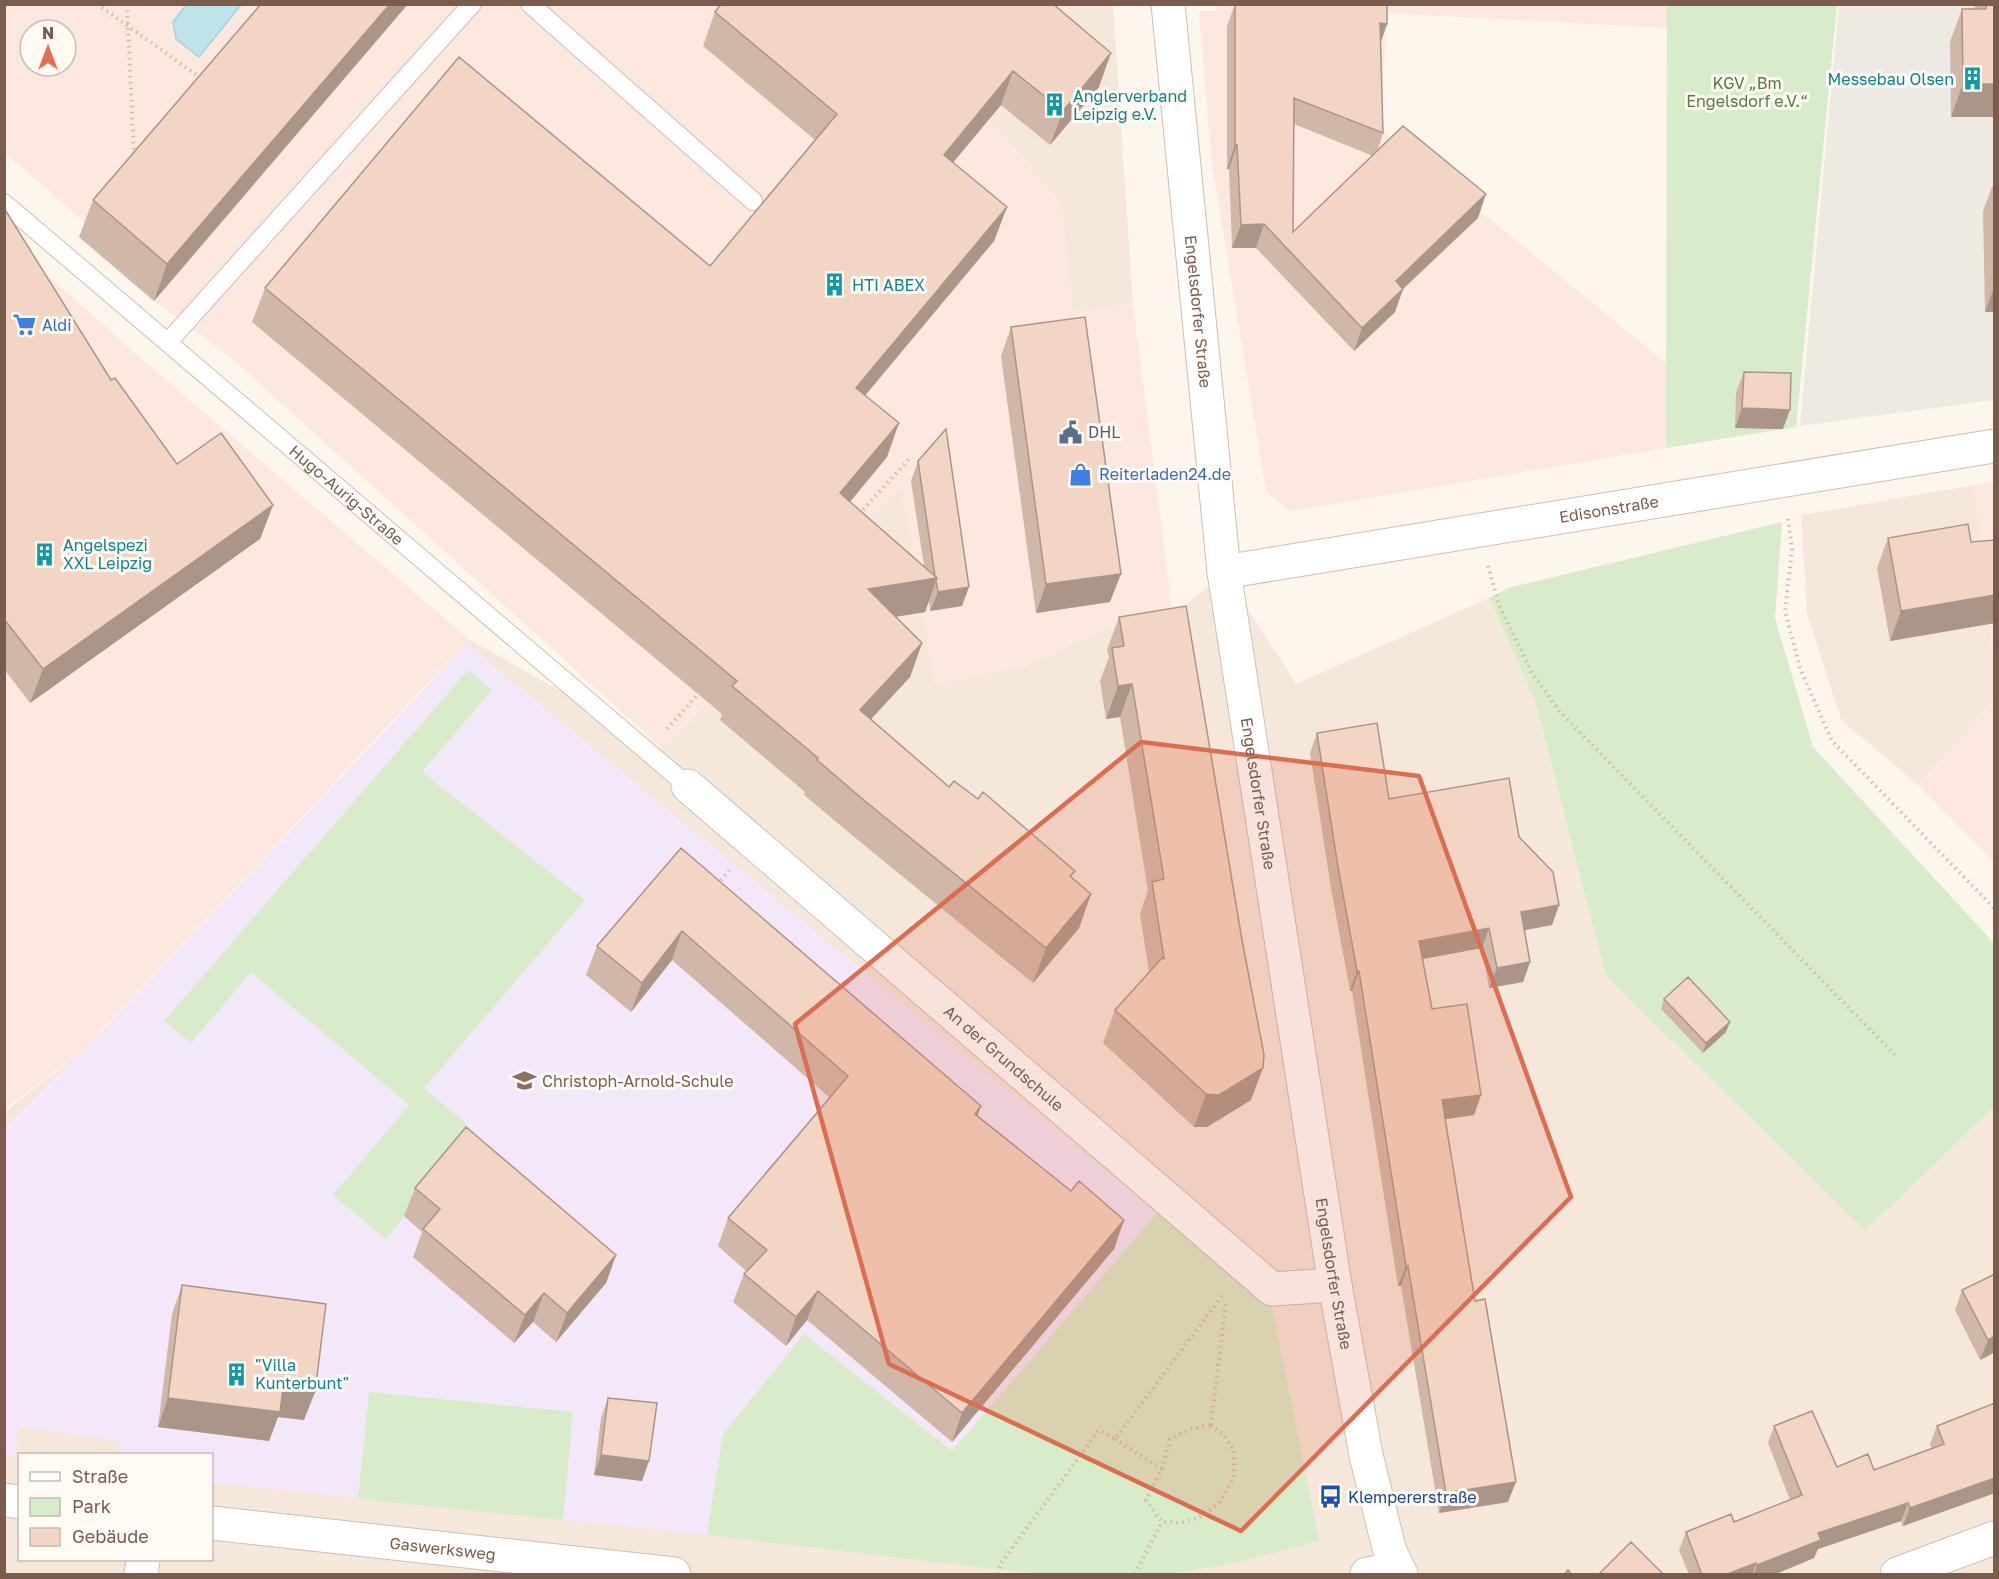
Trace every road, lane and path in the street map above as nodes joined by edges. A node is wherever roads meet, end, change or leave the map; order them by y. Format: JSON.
{"nodes":[{"id":1,"x":97,"y":4,"type":"edge"},
{"id":2,"x":127,"y":4,"type":"edge"},
{"id":3,"x":472,"y":4,"type":"edge"},
{"id":4,"x":530,"y":4,"type":"edge"},
{"id":5,"x":1168,"y":4,"type":"edge"},
{"id":6,"x":128,"y":27,"type":"junction"},
{"id":7,"x":210,"y":85,"type":"edge"},
{"id":8,"x":135,"y":161,"type":"edge"},
{"id":9,"x":753,"y":201,"type":"dead end"},
{"id":10,"x":4,"y":203,"type":"edge"},
{"id":11,"x":168,"y":342,"type":"junction"},
{"id":12,"x":1995,"y":446,"type":"edge"},
{"id":13,"x":909,"y":459,"type":"dead end"},
{"id":14,"x":1783,"y":482,"type":"junction"},
{"id":15,"x":853,"y":521,"type":"edge"},
{"id":16,"x":1478,"y":531,"type":"junction"},
{"id":17,"x":1224,"y":572,"type":"junction"},
{"id":18,"x":703,"y":689,"type":"edge"},
{"id":19,"x":648,"y":751,"type":"junction"},
{"id":20,"x":688,"y":786,"type":"joint"},
{"id":21,"x":1995,"y":908,"type":"edge"},
{"id":22,"x":1899,"y":1058,"type":"dead end"},
{"id":23,"x":1335,"y":1285,"type":"junction"},
{"id":24,"x":1211,"y":1425,"type":"junction"},
{"id":25,"x":1115,"y":1439,"type":"junction"},
{"id":26,"x":1162,"y":1469,"type":"junction"},
{"id":27,"x":1162,"y":1522,"type":"junction"},
{"id":28,"x":213,"y":1523,"type":"edge"},
{"id":29,"x":1995,"y":1538,"type":"edge"},
{"id":30,"x":1910,"y":1572,"type":"edge"},
{"id":31,"x":1389,"y":1573,"type":"edge"},
{"id":32,"x":674,"y":1575,"type":"edge"},
{"id":33,"x":998,"y":1575,"type":"edge"},
{"id":34,"x":1135,"y":1575,"type":"edge"}],
"edges":[{"from":1,"to":6,"type":"path"},
{"from":2,"to":6,"type":"path"},
{"from":3,"to":11,"type":"lane"},
{"from":4,"to":9,"type":"lane"},
{"from":5,"to":17,"type":"street","name":"Engelsdorfer Straße"},
{"from":6,"to":7,"type":"path"},
{"from":6,"to":8,"type":"path"},
{"from":10,"to":11,"type":"lane","name":"Hugo-Aurig-Straße"},
{"from":11,"to":19,"type":"lane","name":"Hugo-Aurig-Straße"},
{"from":12,"to":14,"type":"street","name":"Edisonstraße"},
{"from":13,"to":15,"type":"path"},
{"from":14,"to":16,"type":"street","name":"Edisonstraße"},
{"from":14,"to":21,"type":"path"},
{"from":16,"to":17,"type":"street","name":"Edisonstraße"},
{"from":16,"to":22,"type":"path"},
{"from":17,"to":23,"type":"street","name":"Engelsdorfer Straße"},
{"from":18,"to":19,"type":"path"},
{"from":19,"to":20,"type":"lane","name":"Hugo-Aurig-Straße"},
{"from":20,"to":23,"type":"street","name":"An der Grundschule"},
{"from":23,"to":31,"type":"street","name":"Engelsdorfer Straße"},
{"from":24,"to":25,"type":"path"},
{"from":24,"to":26,"type":"path"},
{"from":24,"to":27,"type":"path"},
{"from":25,"to":26,"type":"path"},
{"from":25,"to":33,"type":"path"},
{"from":26,"to":27,"type":"path"},
{"from":27,"to":34,"type":"path"},
{"from":28,"to":32,"type":"street","name":"Gaswerksweg"},
{"from":29,"to":30,"type":"street"}]}
